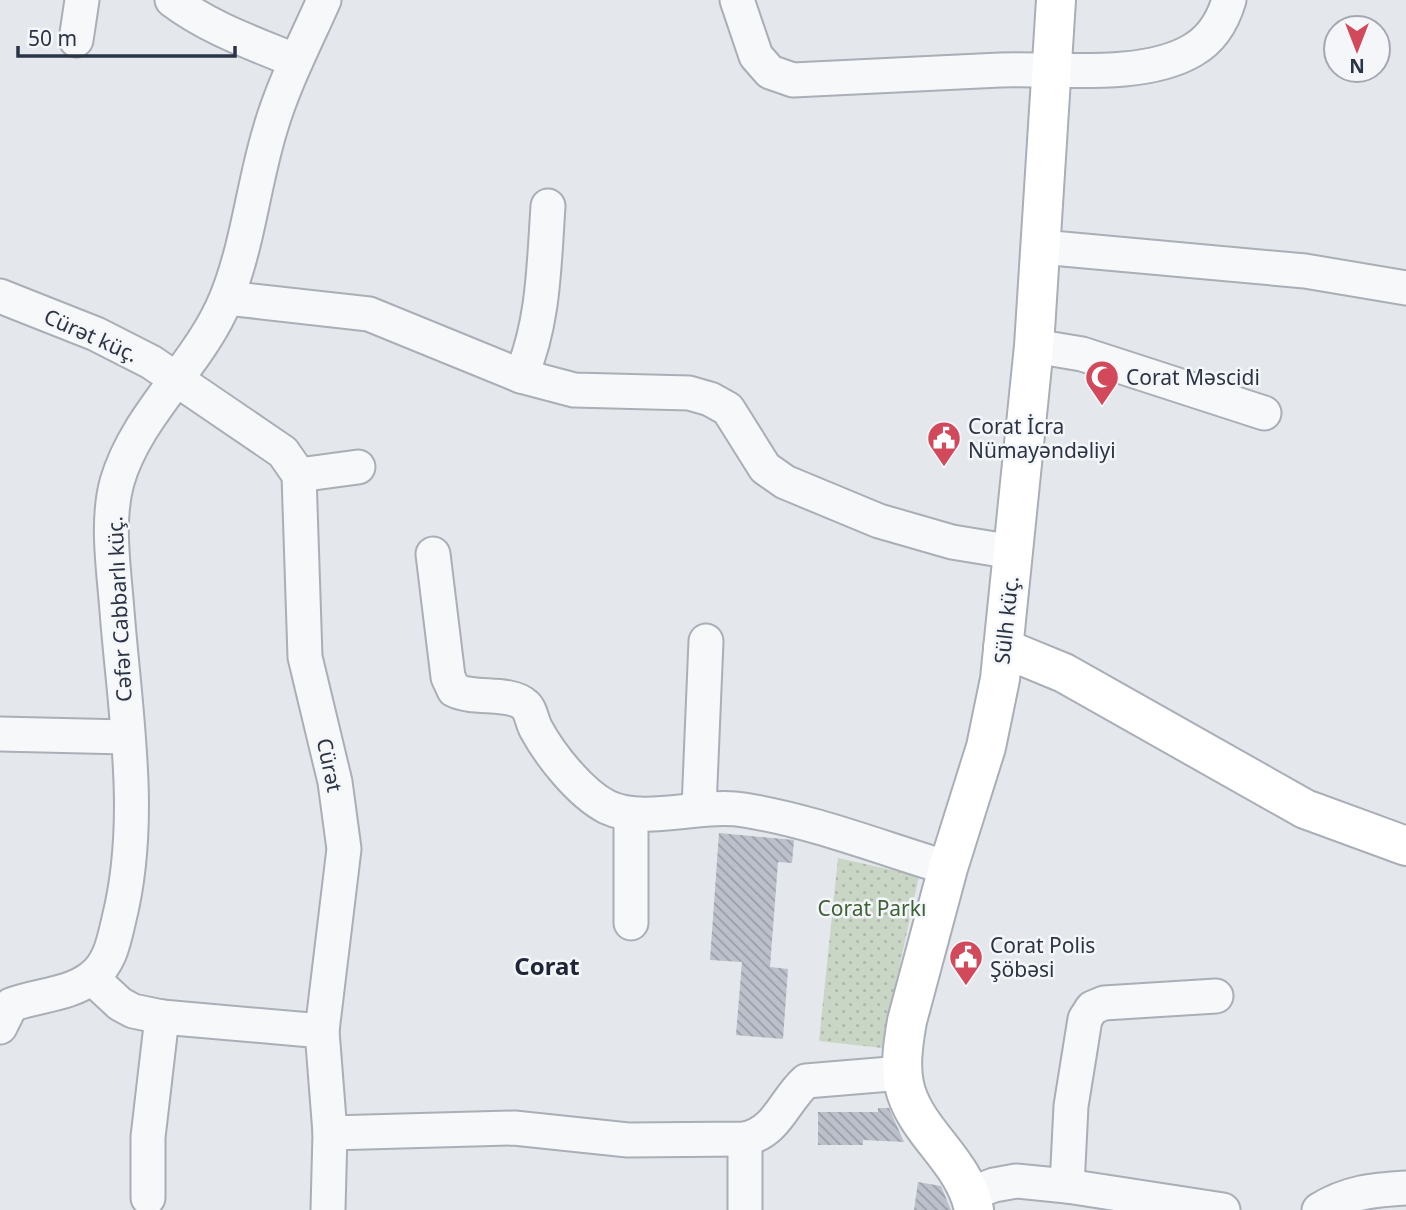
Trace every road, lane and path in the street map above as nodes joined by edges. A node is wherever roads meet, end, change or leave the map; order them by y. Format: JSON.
{"nodes":[{"id":1,"x":82,"y":0,"type":"edge"},
{"id":2,"x":172,"y":0,"type":"edge"},
{"id":3,"x":324,"y":0,"type":"edge"},
{"id":4,"x":737,"y":0,"type":"edge"},
{"id":5,"x":1056,"y":0,"type":"edge"},
{"id":6,"x":1229,"y":0,"type":"edge"},
{"id":7,"x":76,"y":40,"type":"dead end"},
{"id":8,"x":296,"y":61,"type":"junction"},
{"id":9,"x":1052,"y":69,"type":"junction"},
{"id":10,"x":548,"y":206,"type":"dead end"},
{"id":11,"x":1041,"y":247,"type":"junction"},
{"id":12,"x":1406,"y":288,"type":"edge"},
{"id":13,"x":0,"y":296,"type":"edge"},
{"id":14,"x":227,"y":298,"type":"junction"},
{"id":15,"x":1034,"y":346,"type":"junction"},
{"id":16,"x":521,"y":376,"type":"junction"},
{"id":17,"x":178,"y":380,"type":"junction"},
{"id":18,"x":1264,"y":413,"type":"dead end"},
{"id":19,"x":358,"y":467,"type":"dead end"},
{"id":20,"x":299,"y":475,"type":"junction"},
{"id":21,"x":1013,"y":552,"type":"junction"},
{"id":22,"x":433,"y":554,"type":"dead end"},
{"id":23,"x":706,"y":640,"type":"dead end"},
{"id":24,"x":1003,"y":648,"type":"junction"},
{"id":25,"x":0,"y":734,"type":"edge"},
{"id":26,"x":127,"y":737,"type":"junction"},
{"id":27,"x":699,"y":808,"type":"junction"},
{"id":28,"x":631,"y":814,"type":"junction"},
{"id":29,"x":1406,"y":846,"type":"edge"},
{"id":30,"x":948,"y":868,"type":"junction"},
{"id":31,"x":631,"y":923,"type":"dead end"},
{"id":32,"x":92,"y":978,"type":"junction"},
{"id":33,"x":1216,"y":996,"type":"dead end"},
{"id":34,"x":4,"y":1011,"type":"edge"},
{"id":35,"x":162,"y":1017,"type":"junction"},
{"id":36,"x":322,"y":1031,"type":"junction"},
{"id":37,"x":902,"y":1073,"type":"junction"},
{"id":38,"x":330,"y":1133,"type":"junction"},
{"id":39,"x":746,"y":1139,"type":"junction"},
{"id":40,"x":1067,"y":1186,"type":"junction"},
{"id":41,"x":1406,"y":1188,"type":"edge"},
{"id":42,"x":148,"y":1198,"type":"dead end"},
{"id":43,"x":972,"y":1202,"type":"edge"},
{"id":44,"x":328,"y":1210,"type":"edge"},
{"id":45,"x":745,"y":1210,"type":"edge"},
{"id":46,"x":1223,"y":1210,"type":"edge"},
{"id":47,"x":1319,"y":1210,"type":"edge"}],
"edges":[{"from":1,"to":7,"type":"street"},
{"from":2,"to":8,"type":"street"},
{"from":3,"to":8,"type":"street","name":"Cəfər Cabbarlı küç."},
{"from":4,"to":9,"type":"street"},
{"from":5,"to":9,"type":"street","name":"Sülh küç."},
{"from":6,"to":9,"type":"street"},
{"from":8,"to":14,"type":"street","name":"Cəfər Cabbarlı küç."},
{"from":9,"to":11,"type":"street","name":"Sülh küç."},
{"from":10,"to":16,"type":"street"},
{"from":11,"to":12,"type":"street"},
{"from":11,"to":15,"type":"street","name":"Sülh küç."},
{"from":13,"to":17,"type":"street","name":"Cürət küç."},
{"from":14,"to":16,"type":"street"},
{"from":14,"to":17,"type":"street","name":"Cəfər Cabbarlı küç."},
{"from":15,"to":18,"type":"street"},
{"from":15,"to":21,"type":"street","name":"Sülh küç."},
{"from":16,"to":21,"type":"street"},
{"from":17,"to":20,"type":"street"},
{"from":17,"to":26,"type":"street","name":"Cəfər Cabbarlı küç."},
{"from":19,"to":20,"type":"street"},
{"from":20,"to":36,"type":"street","name":"Cürət"},
{"from":21,"to":24,"type":"street","name":"Sülh küç."},
{"from":22,"to":28,"type":"street"},
{"from":23,"to":27,"type":"street"},
{"from":24,"to":29,"type":"street"},
{"from":24,"to":30,"type":"street","name":"Sülh küç."},
{"from":25,"to":26,"type":"street"},
{"from":26,"to":32,"type":"street","name":"Cəfər Cabbarlı küç."},
{"from":27,"to":28,"type":"street"},
{"from":27,"to":30,"type":"street"},
{"from":28,"to":31,"type":"street"},
{"from":30,"to":37,"type":"street","name":"Sülh küç."},
{"from":32,"to":34,"type":"street"},
{"from":32,"to":35,"type":"street"},
{"from":33,"to":40,"type":"street"},
{"from":35,"to":36,"type":"street"},
{"from":35,"to":42,"type":"street"},
{"from":36,"to":38,"type":"street","name":"Cürət"},
{"from":37,"to":39,"type":"street"},
{"from":37,"to":43,"type":"street","name":"Sülh küç."},
{"from":38,"to":39,"type":"street"},
{"from":38,"to":44,"type":"street","name":"Cürət"},
{"from":39,"to":45,"type":"street"},
{"from":40,"to":43,"type":"street"},
{"from":40,"to":46,"type":"street"},
{"from":41,"to":47,"type":"street"}]}
